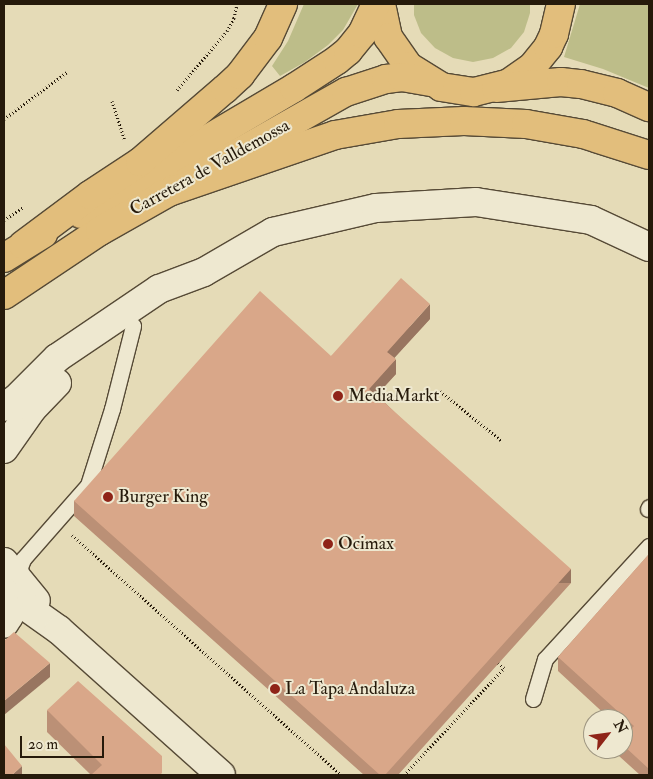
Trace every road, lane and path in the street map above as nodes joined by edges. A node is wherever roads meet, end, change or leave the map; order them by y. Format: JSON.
{"nodes":[{"id":1,"x":237,"y":4,"type":"edge"},
{"id":2,"x":284,"y":4,"type":"edge"},
{"id":3,"x":376,"y":4,"type":"edge"},
{"id":4,"x":381,"y":4,"type":"edge"},
{"id":5,"x":561,"y":4,"type":"edge"},
{"id":6,"x":67,"y":72,"type":"dead end"},
{"id":7,"x":430,"y":82,"type":"junction"},
{"id":8,"x":496,"y":88,"type":"junction"},
{"id":9,"x":173,"y":96,"type":"dead end"},
{"id":10,"x":112,"y":101,"type":"dead end"},
{"id":11,"x":649,"y":107,"type":"edge"},
{"id":12,"x":4,"y":119,"type":"edge"},
{"id":13,"x":129,"y":135,"type":"dead end"},
{"id":14,"x":649,"y":155,"type":"edge"},
{"id":15,"x":163,"y":194,"type":"junction"},
{"id":16,"x":649,"y":247,"type":"edge"},
{"id":17,"x":14,"y":252,"type":"edge"},
{"id":18,"x":204,"y":272,"type":"junction"},
{"id":19,"x":4,"y":295,"type":"edge"},
{"id":20,"x":134,"y":326,"type":"junction"},
{"id":21,"x":440,"y":391,"type":"dead end"},
{"id":22,"x":4,"y":407,"type":"edge"},
{"id":23,"x":502,"y":441,"type":"dead end"},
{"id":24,"x":4,"y":449,"type":"edge"},
{"id":25,"x":56,"y":522,"type":"junction"},
{"id":26,"x":649,"y":546,"type":"edge"},
{"id":27,"x":4,"y":562,"type":"edge"},
{"id":28,"x":11,"y":589,"type":"edge"},
{"id":29,"x":4,"y":624,"type":"edge"},
{"id":30,"x":489,"y":655,"type":"edge"},
{"id":31,"x":533,"y":699,"type":"dead end"},
{"id":32,"x":221,"y":775,"type":"edge"},
{"id":33,"x":341,"y":775,"type":"edge"},
{"id":34,"x":404,"y":775,"type":"edge"}],
"edges":[{"from":1,"to":9,"type":"path"},
{"from":2,"to":17,"type":"main road"},
{"from":3,"to":17,"type":"main road","name":"Carretera de Valldemossa"},
{"from":4,"to":7,"type":"main road"},
{"from":5,"to":8,"type":"main road"},
{"from":6,"to":12,"type":"path"},
{"from":7,"to":8,"type":"main road"},
{"from":7,"to":15,"type":"main road","name":"Carretera de Valldemossa"},
{"from":8,"to":11,"type":"main road"},
{"from":10,"to":13,"type":"path"},
{"from":14,"to":15,"type":"main road"},
{"from":15,"to":19,"type":"main road","name":"Carretera de Valldemossa"},
{"from":16,"to":18,"type":"street"},
{"from":18,"to":20,"type":"street"},
{"from":18,"to":22,"type":"street"},
{"from":20,"to":24,"type":"street"},
{"from":20,"to":25,"type":"lane"},
{"from":21,"to":23,"type":"path"},
{"from":25,"to":28,"type":"lane"},
{"from":25,"to":33,"type":"path"},
{"from":26,"to":31,"type":"lane"},
{"from":27,"to":28,"type":"street"},
{"from":28,"to":29,"type":"street"},
{"from":28,"to":32,"type":"street"},
{"from":30,"to":34,"type":"path"}]}
